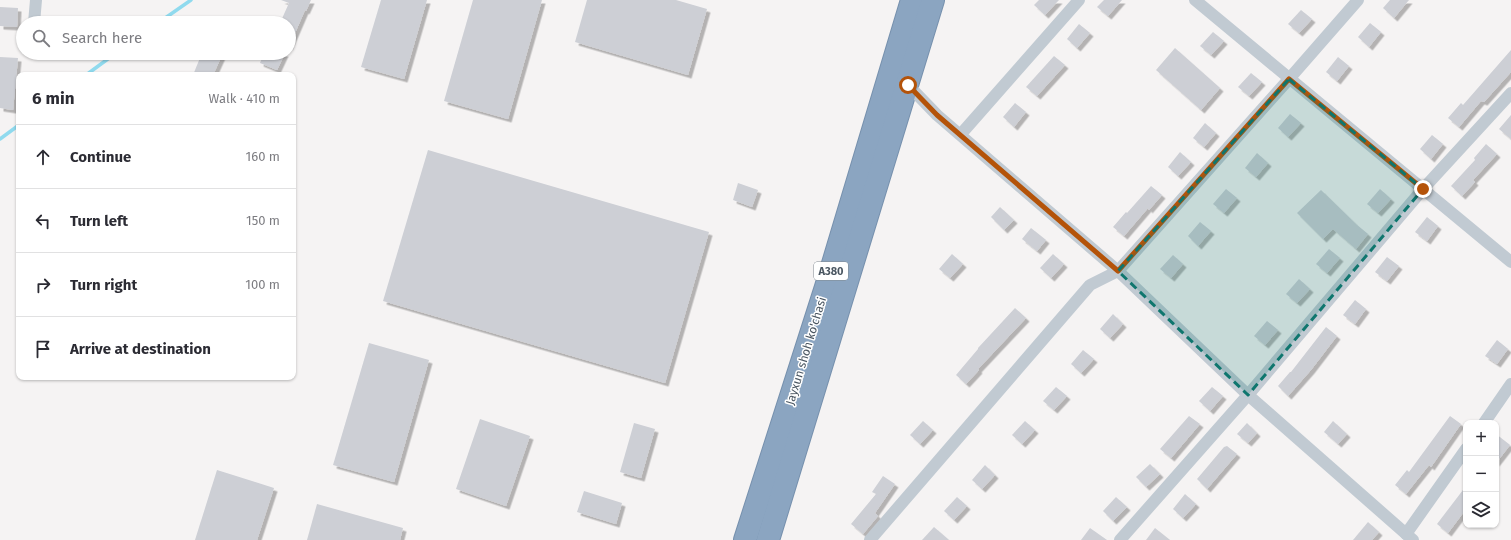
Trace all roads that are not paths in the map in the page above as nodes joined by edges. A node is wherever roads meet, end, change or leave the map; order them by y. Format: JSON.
{"nodes":[{"id":1,"x":36,"y":0,"type":"edge"},
{"id":2,"x":912,"y":0,"type":"edge"},
{"id":3,"x":934,"y":0,"type":"edge"},
{"id":4,"x":1079,"y":0,"type":"edge"},
{"id":5,"x":1195,"y":0,"type":"edge"},
{"id":6,"x":1358,"y":0,"type":"edge"},
{"id":7,"x":35,"y":16,"type":"edge"},
{"id":8,"x":1289,"y":79,"type":"junction"},
{"id":9,"x":908,"y":85,"type":"junction"},
{"id":10,"x":1511,"y":93,"type":"edge"},
{"id":11,"x":961,"y":134,"type":"junction"},
{"id":12,"x":1423,"y":189,"type":"junction"},
{"id":13,"x":1511,"y":262,"type":"edge"},
{"id":14,"x":1118,"y":271,"type":"junction"},
{"id":15,"x":1511,"y":384,"type":"edge"},
{"id":16,"x":1248,"y":395,"type":"junction"},
{"id":17,"x":1486,"y":420,"type":"edge"},
{"id":18,"x":1463,"y":454,"type":"edge"},
{"id":19,"x":1409,"y":537,"type":"edge"},
{"id":20,"x":745,"y":540,"type":"edge"},
{"id":21,"x":768,"y":540,"type":"edge"},
{"id":22,"x":870,"y":540,"type":"edge"},
{"id":23,"x":1120,"y":540,"type":"edge"}],
"edges":[{"from":1,"to":7,"type":"street"},
{"from":2,"to":20,"type":"highway","name":"Jayxun shoh ko'chasi","number":"A380"},
{"from":3,"to":9,"type":"highway","name":"Jayxun shoh ko'chasi","number":"A380"},
{"from":4,"to":11,"type":"street"},
{"from":5,"to":8,"type":"street"},
{"from":6,"to":8,"type":"street"},
{"from":8,"to":12,"type":"street"},
{"from":8,"to":14,"type":"street"},
{"from":9,"to":11,"type":"street"},
{"from":9,"to":21,"type":"highway","name":"Jayxun shoh ko'chasi","number":"A380"},
{"from":10,"to":12,"type":"street"},
{"from":11,"to":14,"type":"street"},
{"from":12,"to":13,"type":"street"},
{"from":12,"to":16,"type":"street"},
{"from":14,"to":16,"type":"street"},
{"from":14,"to":22,"type":"street"},
{"from":15,"to":17,"type":"street"},
{"from":16,"to":19,"type":"street"},
{"from":16,"to":23,"type":"street"},
{"from":18,"to":19,"type":"street"}]}
